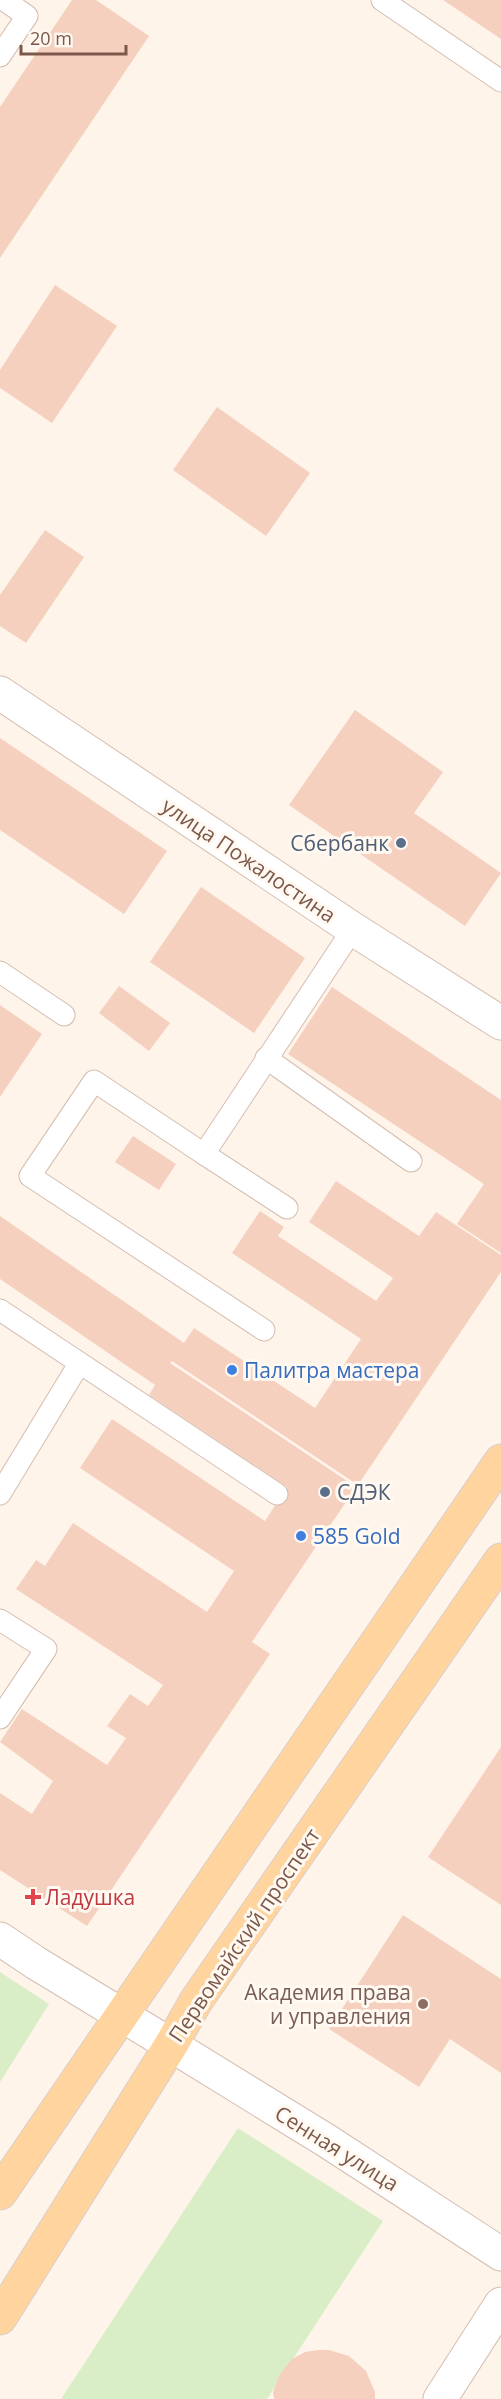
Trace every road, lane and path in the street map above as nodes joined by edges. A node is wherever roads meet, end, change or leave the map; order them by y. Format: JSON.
{"nodes":[{"id":1,"x":4,"y":0,"type":"edge"},
{"id":2,"x":382,"y":0,"type":"edge"},
{"id":3,"x":0,"y":56,"type":"edge"},
{"id":4,"x":501,"y":81,"type":"edge"},
{"id":5,"x":0,"y":693,"type":"edge"},
{"id":6,"x":353,"y":929,"type":"junction"},
{"id":7,"x":0,"y":972,"type":"edge"},
{"id":8,"x":64,"y":1015,"type":"dead end"},
{"id":9,"x":501,"y":1023,"type":"edge"},
{"id":10,"x":266,"y":1058,"type":"junction"},
{"id":11,"x":204,"y":1154,"type":"junction"},
{"id":12,"x":411,"y":1161,"type":"dead end"},
{"id":13,"x":287,"y":1208,"type":"dead end"},
{"id":14,"x":0,"y":1311,"type":"edge"},
{"id":15,"x":264,"y":1330,"type":"dead end"},
{"id":16,"x":79,"y":1364,"type":"junction"},
{"id":17,"x":501,"y":1461,"type":"edge"},
{"id":18,"x":0,"y":1494,"type":"edge"},
{"id":19,"x":277,"y":1494,"type":"dead end"},
{"id":20,"x":501,"y":1560,"type":"edge"},
{"id":21,"x":0,"y":1620,"type":"edge"},
{"id":22,"x":0,"y":1718,"type":"edge"},
{"id":23,"x":0,"y":1939,"type":"edge"},
{"id":24,"x":123,"y":2016,"type":"junction"},
{"id":25,"x":171,"y":2045,"type":"junction"},
{"id":26,"x":0,"y":2193,"type":"edge"},
{"id":27,"x":501,"y":2254,"type":"edge"},
{"id":28,"x":501,"y":2304,"type":"edge"},
{"id":29,"x":0,"y":2318,"type":"edge"},
{"id":30,"x":440,"y":2399,"type":"edge"}],
"edges":[{"from":1,"to":3,"type":"lane"},
{"from":2,"to":4,"type":"lane"},
{"from":5,"to":6,"type":"street","name":"улица Пожалостина"},
{"from":6,"to":9,"type":"street","name":"улица Пожалостина"},
{"from":6,"to":10,"type":"lane"},
{"from":7,"to":8,"type":"lane"},
{"from":10,"to":11,"type":"lane"},
{"from":10,"to":12,"type":"lane"},
{"from":11,"to":13,"type":"lane"},
{"from":11,"to":15,"type":"lane"},
{"from":14,"to":16,"type":"lane"},
{"from":16,"to":18,"type":"lane"},
{"from":16,"to":19,"type":"lane"},
{"from":17,"to":24,"type":"main road"},
{"from":20,"to":25,"type":"main road","name":"Первомайский проспект"},
{"from":21,"to":22,"type":"lane"},
{"from":23,"to":24,"type":"street","name":"Сенная улица"},
{"from":24,"to":25,"type":"street","name":"Сенная улица"},
{"from":24,"to":26,"type":"main road"},
{"from":25,"to":27,"type":"street","name":"Сенная улица"},
{"from":25,"to":29,"type":"main road","name":"Первомайский проспект"},
{"from":28,"to":30,"type":"street"}]}
